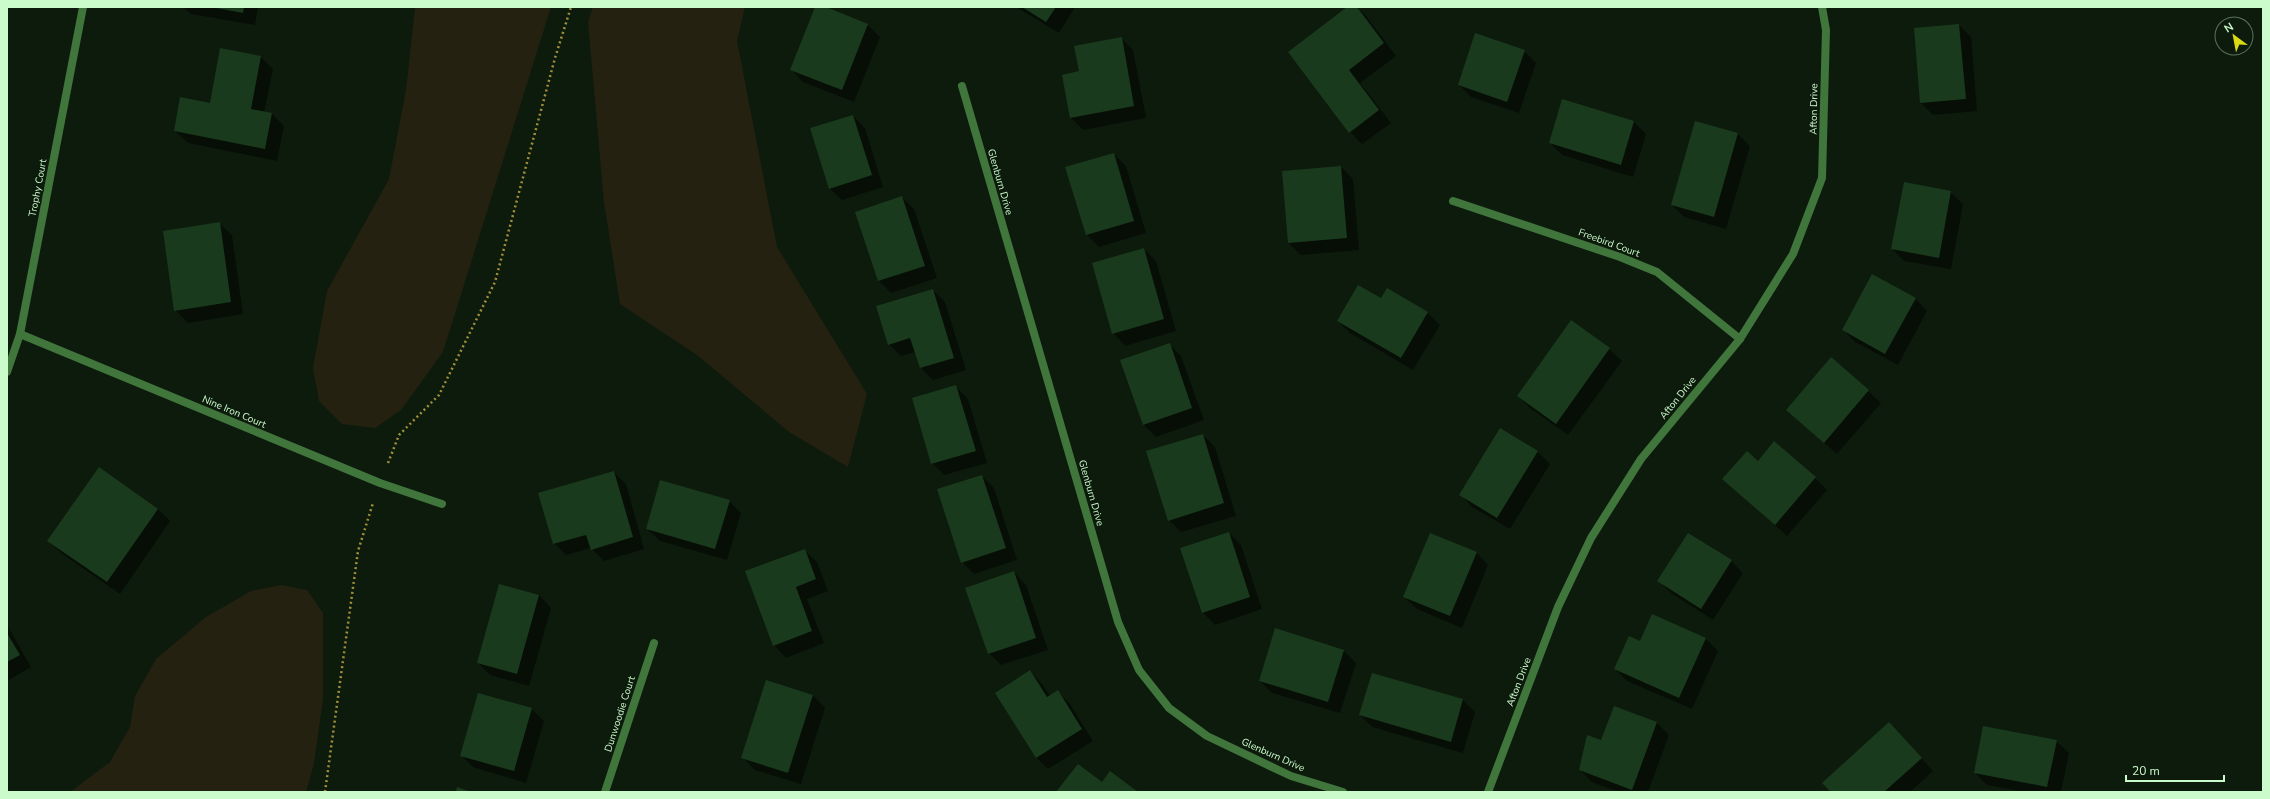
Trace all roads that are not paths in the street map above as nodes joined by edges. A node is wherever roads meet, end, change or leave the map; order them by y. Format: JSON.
{"nodes":[{"id":1,"x":83,"y":7,"type":"edge"},
{"id":2,"x":1822,"y":7,"type":"edge"},
{"id":3,"x":962,"y":86,"type":"dead end"},
{"id":4,"x":1453,"y":200,"type":"dead end"},
{"id":5,"x":20,"y":334,"type":"junction"},
{"id":6,"x":1740,"y":339,"type":"junction"},
{"id":7,"x":7,"y":372,"type":"edge"},
{"id":8,"x":442,"y":504,"type":"dead end"},
{"id":9,"x":654,"y":643,"type":"dead end"},
{"id":10,"x":605,"y":792,"type":"edge"},
{"id":11,"x":1343,"y":792,"type":"edge"},
{"id":12,"x":1488,"y":792,"type":"edge"}],
"edges":[{"from":1,"to":5,"type":"street","name":"Trophy Court"},
{"from":2,"to":6,"type":"street","name":"Afton Drive"},
{"from":3,"to":11,"type":"street","name":"Glenburn Drive"},
{"from":4,"to":6,"type":"street","name":"Freebird Court"},
{"from":5,"to":7,"type":"street","name":"Trophy Court"},
{"from":5,"to":8,"type":"street","name":"Nine Iron Court"},
{"from":6,"to":12,"type":"street","name":"Afton Drive"},
{"from":9,"to":10,"type":"street","name":"Dunwoodie Court"}]}
